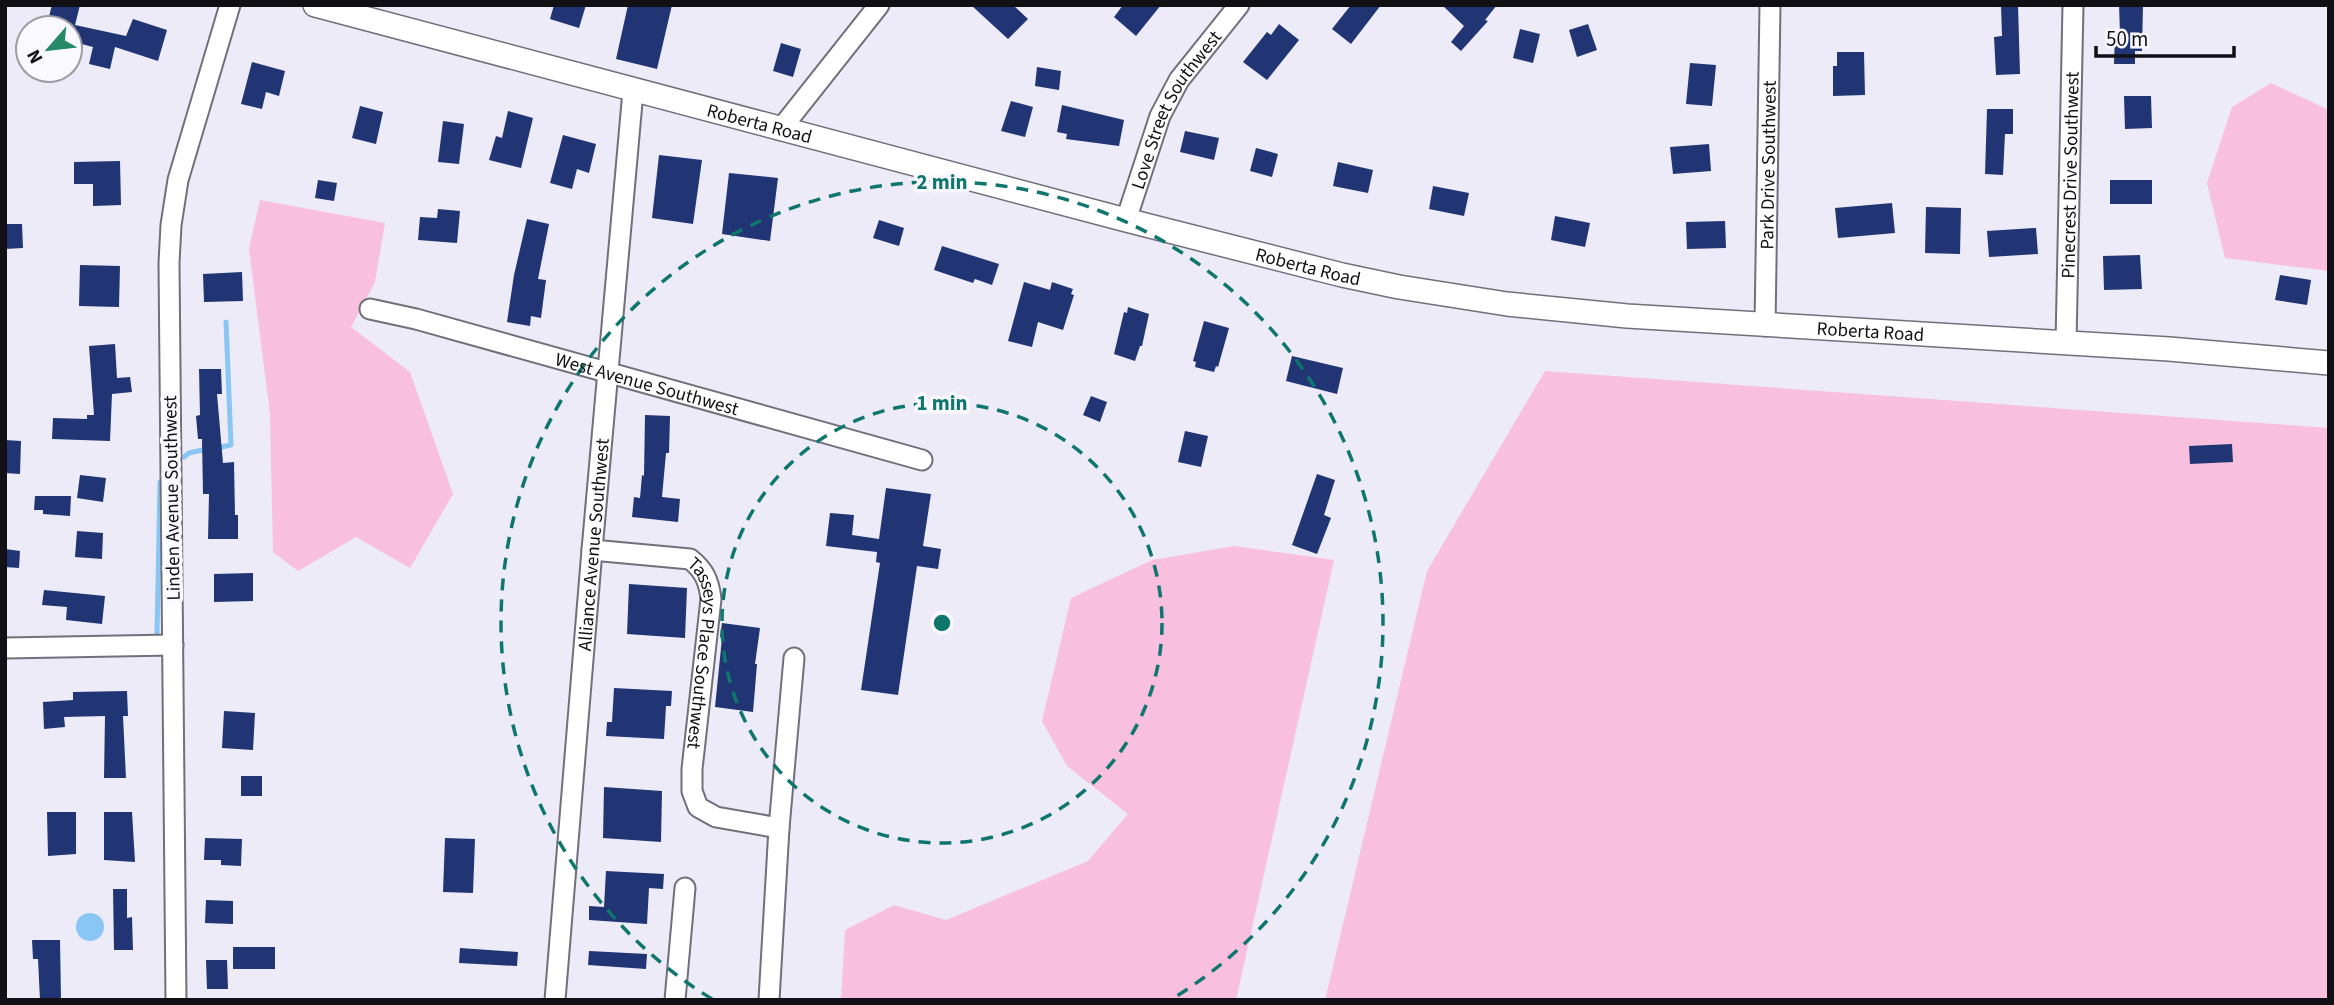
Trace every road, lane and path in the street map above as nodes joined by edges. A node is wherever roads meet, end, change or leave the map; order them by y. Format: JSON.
{"nodes":[{"id":1,"x":230,"y":5,"type":"edge"},
{"id":2,"x":316,"y":5,"type":"edge"},
{"id":3,"x":879,"y":5,"type":"edge"},
{"id":4,"x":1239,"y":5,"type":"edge"},
{"id":5,"x":1770,"y":5,"type":"edge"},
{"id":6,"x":2073,"y":5,"type":"edge"},
{"id":7,"x":633,"y":91,"type":"junction"},
{"id":8,"x":780,"y":130,"type":"junction"},
{"id":9,"x":1126,"y":220,"type":"junction"},
{"id":10,"x":370,"y":309,"type":"dead end"},
{"id":11,"x":1765,"y":326,"type":"junction"},
{"id":12,"x":2066,"y":343,"type":"junction"},
{"id":13,"x":2329,"y":363,"type":"edge"},
{"id":14,"x":607,"y":373,"type":"junction"},
{"id":15,"x":922,"y":460,"type":"dead end"},
{"id":16,"x":592,"y":550,"type":"junction"},
{"id":17,"x":173,"y":645,"type":"junction"},
{"id":18,"x":5,"y":648,"type":"edge"},
{"id":19,"x":794,"y":658,"type":"dead end"},
{"id":20,"x":779,"y":828,"type":"junction"},
{"id":21,"x":685,"y":888,"type":"dead end"},
{"id":22,"x":176,"y":1000,"type":"edge"},
{"id":23,"x":555,"y":1000,"type":"edge"},
{"id":24,"x":675,"y":1000,"type":"edge"},
{"id":25,"x":769,"y":1000,"type":"edge"}],
"edges":[{"from":1,"to":17,"type":"street","name":"Linden Avenue Southwest"},
{"from":2,"to":7,"type":"street","name":"Roberta Road"},
{"from":3,"to":8,"type":"street"},
{"from":4,"to":9,"type":"street","name":"Love Street Southwest"},
{"from":5,"to":11,"type":"street","name":"Park Drive Southwest"},
{"from":6,"to":12,"type":"street","name":"Pinecrest Drive Southwest"},
{"from":7,"to":8,"type":"street","name":"Roberta Road"},
{"from":7,"to":14,"type":"street","name":"Alliance Avenue Southwest"},
{"from":8,"to":9,"type":"street","name":"Roberta Road"},
{"from":9,"to":11,"type":"street","name":"Roberta Road"},
{"from":10,"to":14,"type":"street","name":"West Avenue Southwest"},
{"from":11,"to":12,"type":"street","name":"Roberta Road"},
{"from":12,"to":13,"type":"street","name":"Roberta Road"},
{"from":14,"to":15,"type":"street","name":"West Avenue Southwest"},
{"from":14,"to":16,"type":"street","name":"Alliance Avenue Southwest"},
{"from":16,"to":20,"type":"street","name":"Tasseys Place Southwest"},
{"from":16,"to":23,"type":"street","name":"Alliance Avenue Southwest"},
{"from":17,"to":18,"type":"street"},
{"from":17,"to":22,"type":"street","name":"Linden Avenue Southwest"},
{"from":19,"to":20,"type":"street"},
{"from":20,"to":25,"type":"street"},
{"from":21,"to":24,"type":"street"}]}
